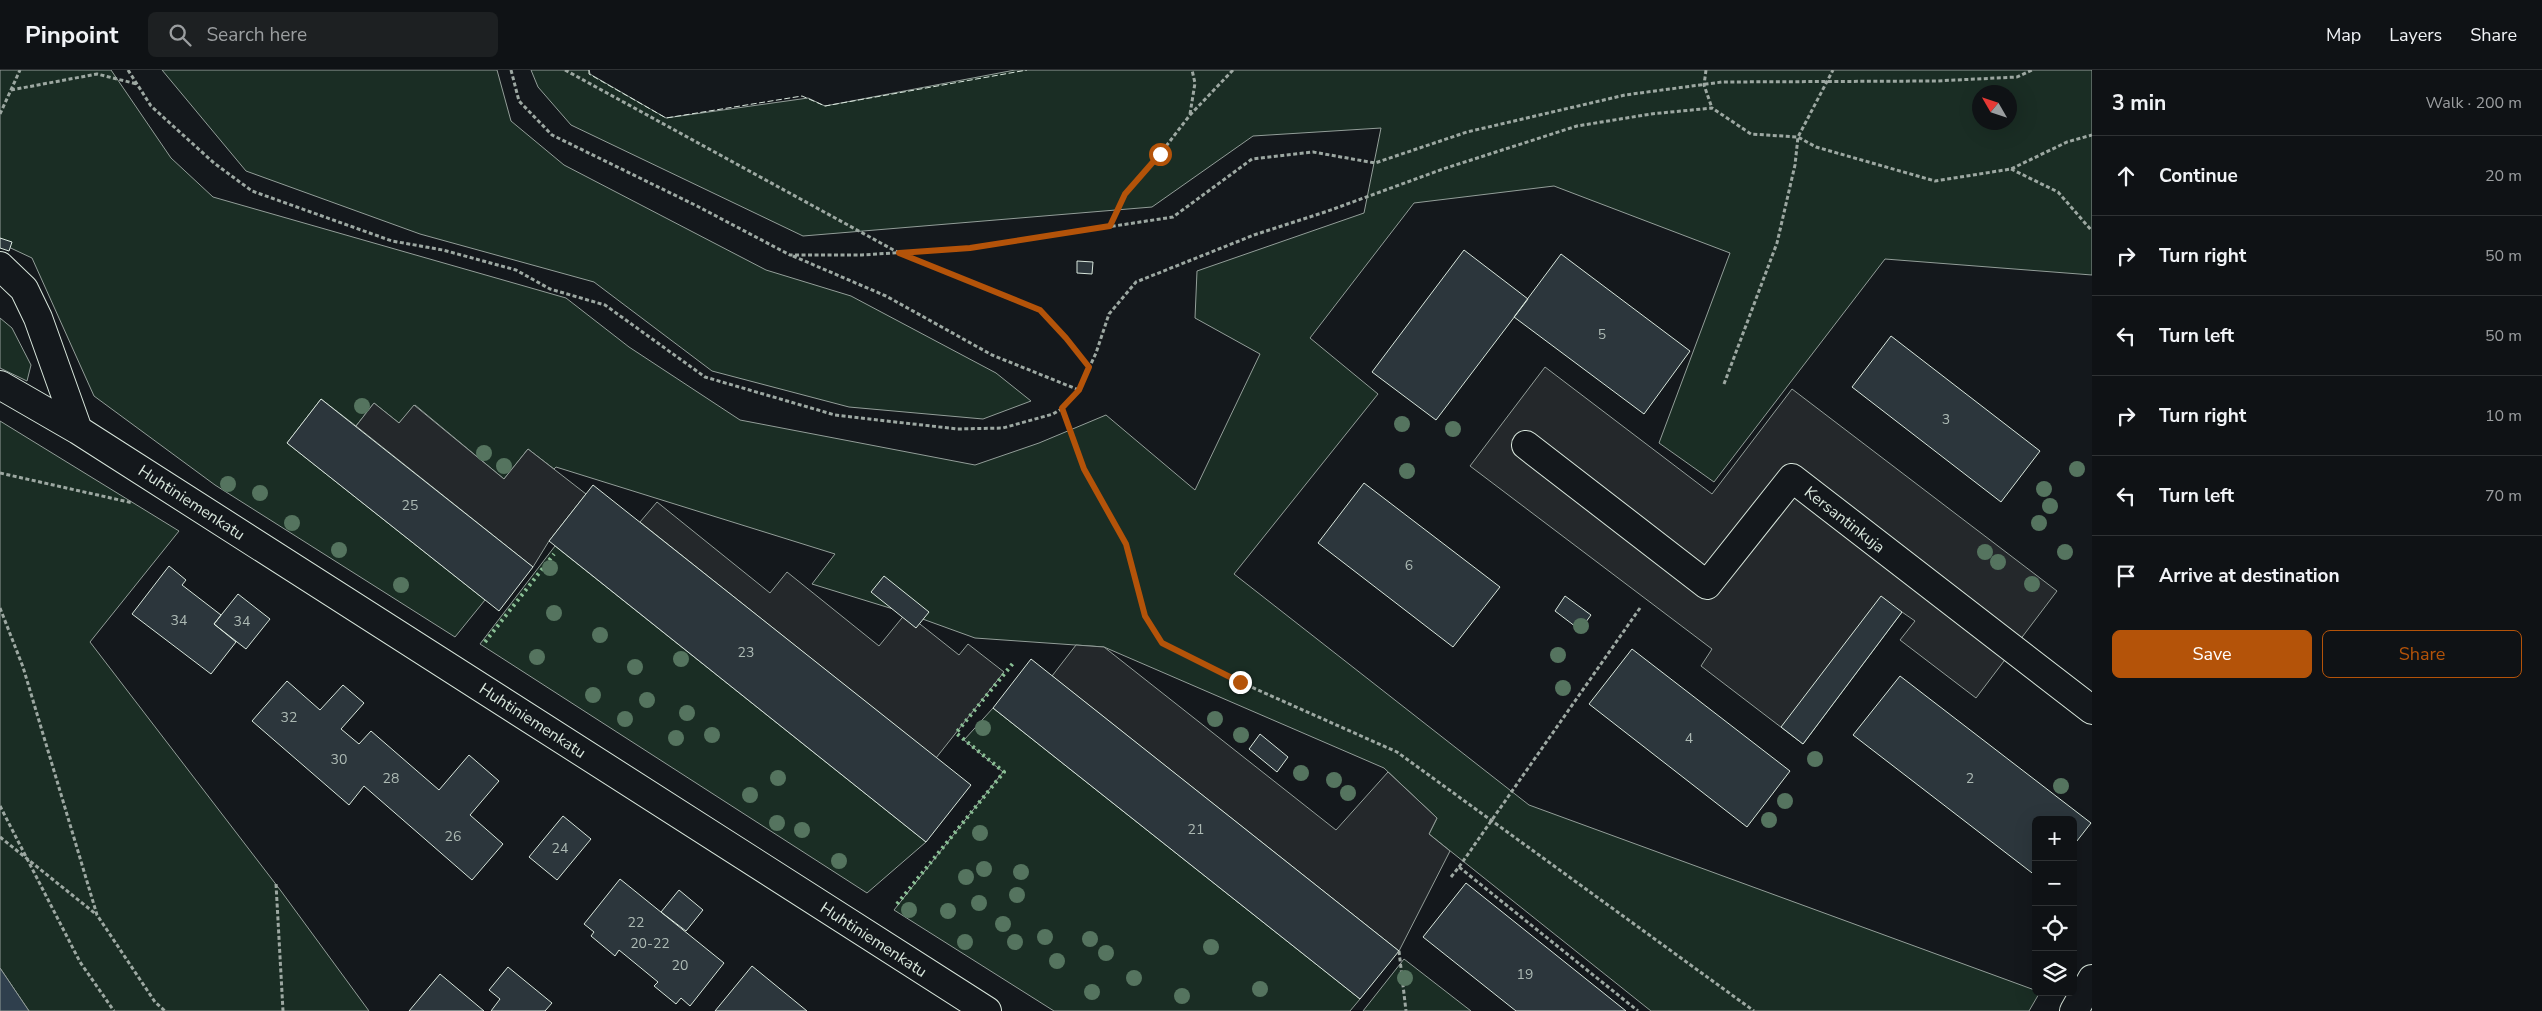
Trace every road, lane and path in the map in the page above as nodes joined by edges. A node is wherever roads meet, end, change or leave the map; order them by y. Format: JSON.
{"nodes":[{"id":1,"x":20,"y":70,"type":"edge"},
{"id":2,"x":128,"y":70,"type":"edge"},
{"id":3,"x":511,"y":70,"type":"edge"},
{"id":4,"x":565,"y":70,"type":"edge"},
{"id":5,"x":1192,"y":70,"type":"edge"},
{"id":6,"x":1233,"y":70,"type":"edge"},
{"id":7,"x":1706,"y":70,"type":"edge"},
{"id":8,"x":1833,"y":70,"type":"edge"},
{"id":9,"x":2032,"y":70,"type":"edge"},
{"id":10,"x":1827,"y":82,"type":"junction"},
{"id":11,"x":138,"y":84,"type":"junction"},
{"id":12,"x":1704,"y":85,"type":"junction"},
{"id":13,"x":11,"y":90,"type":"junction"},
{"id":14,"x":1712,"y":108,"type":"junction"},
{"id":15,"x":0,"y":114,"type":"edge"},
{"id":16,"x":1190,"y":115,"type":"junction"},
{"id":17,"x":2092,"y":135,"type":"edge"},
{"id":18,"x":1798,"y":137,"type":"junction"},
{"id":19,"x":2012,"y":170,"type":"junction"},
{"id":20,"x":1110,"y":226,"type":"junction"},
{"id":21,"x":2092,"y":231,"type":"edge"},
{"id":22,"x":899,"y":253,"type":"junction"},
{"id":23,"x":790,"y":255,"type":"junction"},
{"id":24,"x":0,"y":266,"type":"edge"},
{"id":25,"x":1089,"y":367,"type":"junction"},
{"id":26,"x":0,"y":384,"type":"edge"},
{"id":27,"x":1724,"y":384,"type":"dead end"},
{"id":28,"x":1079,"y":390,"type":"junction"},
{"id":29,"x":1062,"y":408,"type":"junction"},
{"id":30,"x":78,"y":430,"type":"junction"},
{"id":31,"x":1526,"y":445,"type":"dead end"},
{"id":32,"x":0,"y":473,"type":"edge"},
{"id":33,"x":137,"y":504,"type":"dead end"},
{"id":34,"x":0,"y":608,"type":"edge"},
{"id":35,"x":1640,"y":608,"type":"dead end"},
{"id":36,"x":2092,"y":710,"type":"edge"},
{"id":37,"x":0,"y":806,"type":"edge"},
{"id":38,"x":0,"y":837,"type":"edge"},
{"id":39,"x":25,"y":855,"type":"junction"},
{"id":40,"x":1459,"y":867,"type":"junction"},
{"id":41,"x":1451,"y":877,"type":"dead end"},
{"id":42,"x":276,"y":884,"type":"dead end"},
{"id":43,"x":97,"y":915,"type":"junction"},
{"id":44,"x":1399,"y":951,"type":"dead end"},
{"id":45,"x":2092,"y":979,"type":"edge"},
{"id":46,"x":114,"y":1011,"type":"edge"},
{"id":47,"x":165,"y":1011,"type":"edge"},
{"id":48,"x":283,"y":1011,"type":"edge"},
{"id":49,"x":987,"y":1011,"type":"edge"},
{"id":50,"x":1406,"y":1011,"type":"edge"},
{"id":51,"x":1638,"y":1011,"type":"edge"},
{"id":52,"x":1754,"y":1011,"type":"edge"},
{"id":53,"x":2074,"y":1011,"type":"edge"}],
"edges":[{"from":1,"to":13,"type":"path"},
{"from":2,"to":11,"type":"path"},
{"from":3,"to":23,"type":"path"},
{"from":4,"to":22,"type":"path"},
{"from":5,"to":16,"type":"path"},
{"from":6,"to":16,"type":"path"},
{"from":7,"to":12,"type":"path"},
{"from":8,"to":10,"type":"path"},
{"from":9,"to":10,"type":"path"},
{"from":10,"to":12,"type":"path"},
{"from":10,"to":18,"type":"path"},
{"from":11,"to":13,"type":"path"},
{"from":11,"to":29,"type":"path"},
{"from":12,"to":14,"type":"path"},
{"from":12,"to":20,"type":"path"},
{"from":13,"to":15,"type":"path"},
{"from":14,"to":18,"type":"path"},
{"from":14,"to":25,"type":"path"},
{"from":16,"to":20,"type":"path"},
{"from":17,"to":19,"type":"path"},
{"from":18,"to":19,"type":"path"},
{"from":18,"to":27,"type":"path"},
{"from":19,"to":21,"type":"path"},
{"from":20,"to":22,"type":"path"},
{"from":22,"to":23,"type":"path"},
{"from":22,"to":25,"type":"path"},
{"from":23,"to":28,"type":"path"},
{"from":24,"to":30,"type":"street"},
{"from":25,"to":28,"type":"path"},
{"from":26,"to":30,"type":"street","name":"Huhtiniemenkatu"},
{"from":28,"to":29,"type":"path"},
{"from":29,"to":52,"type":"path"},
{"from":30,"to":49,"type":"street","name":"Huhtiniemenkatu"},
{"from":31,"to":36,"type":"street","name":"Kersantinkuja"},
{"from":32,"to":33,"type":"path"},
{"from":34,"to":43,"type":"path"},
{"from":35,"to":40,"type":"path"},
{"from":37,"to":39,"type":"path"},
{"from":38,"to":39,"type":"path"},
{"from":39,"to":43,"type":"path"},
{"from":39,"to":46,"type":"path"},
{"from":40,"to":41,"type":"path"},
{"from":40,"to":51,"type":"path"},
{"from":42,"to":48,"type":"path"},
{"from":43,"to":47,"type":"path"},
{"from":44,"to":50,"type":"path"},
{"from":45,"to":53,"type":"street"}]}
